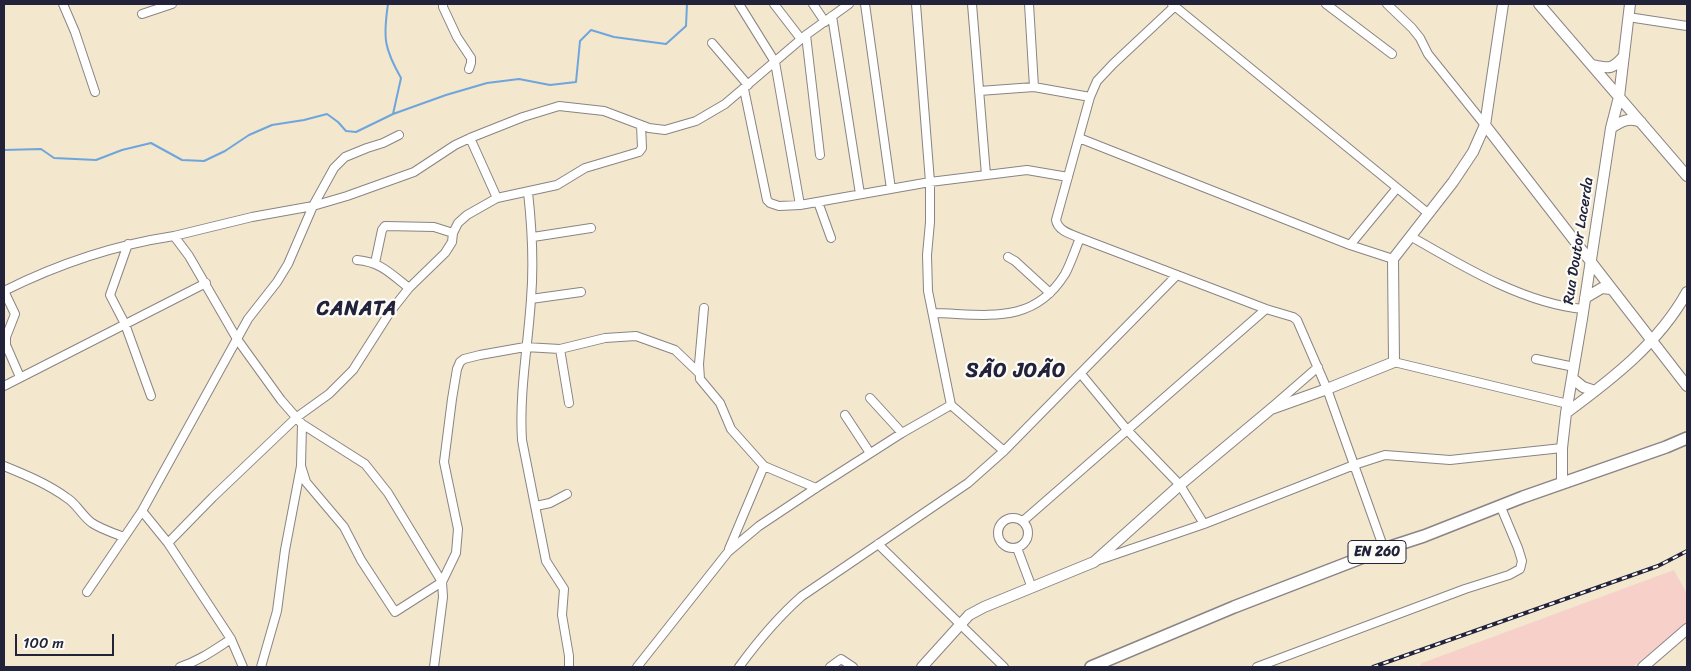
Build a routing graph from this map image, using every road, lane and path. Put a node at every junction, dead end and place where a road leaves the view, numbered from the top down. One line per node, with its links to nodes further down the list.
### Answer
1 (63, 4): 33 (street)
2 (172, 4): 18 (street)
3 (443, 4): 29 (street)
4 (738, 4): 27 (street)
5 (774, 4): 23 (street)
6 (814, 4): 21 (street)
7 (849, 4): 19 (street)
8 (865, 4): 49 (street)
9 (916, 4): 47 (street)
10 (972, 4): 32 (street)
11 (1029, 4): 31 (street)
12 (1326, 4): 25 (street)
13 (1388, 4): 38 (street)
14 (1503, 4): 38 (street)
15 (1539, 4): 28 (street)
16 (1630, 4): 20 (street, Rua Doutor Lacerda)
17 (1173, 5): 34 (street); 48 (street)
18 (142, 14)
19 (832, 16): 21 (street); 51 (street)
20 (1628, 16): 22 (street); 26 (street, Rua Doutor Lacerda)
21 (826, 22): 23 (street)
22 (1687, 26)
23 (804, 38): 27 (street); 43 (street)
24 (712, 43): 30 (street)
25 (1392, 54)
26 (1624, 56): 28 (street); 35 (street, Rua Doutor Lacerda)
27 (775, 62): 30 (street); 54 (street)
28 (1593, 64): 35 (street)
29 (469, 69)
30 (746, 87): 37 (street); 54 (street)
31 (1034, 87): 32 (street); 34 (street)
32 (979, 91): 44 (street)
33 (95, 92)
34 (1090, 97): 42 (street)
35 (1619, 97): 36 (street); 39 (street, Rua Doutor Lacerda)
36 (1642, 123): 39 (street); 45 (street)
37 (641, 125): 41 (street); 50 (street)
38 (1485, 125): 56 (street); 65 (street)
39 (1611, 128): 58 (street, Rua Doutor Lacerda)
40 (399, 135): 55 (street)
41 (470, 138): 52 (street); 55 (street)
42 (1079, 138): 46 (street); 67 (street)
43 (820, 155)
44 (986, 175): 46 (street); 47 (street)
45 (1687, 175)
46 (1068, 177): 64 (street)
47 (930, 182): 49 (street); 84 (street)
48 (1397, 188): 56 (street); 67 (street)
49 (892, 189): 51 (street)
50 (528, 192): 52 (street); 61 (street)
51 (860, 194): 53 (street)
52 (497, 198): 59 (street)
53 (818, 202): 54 (street); 63 (street)
54 (800, 205)
55 (313, 206): 60 (street); 86 (street)
56 (1429, 214): 62 (street)
57 (591, 228): 61 (street)
58 (1596, 232): 65 (street); 71 (street, Rua Doutor Lacerda)
59 (453, 233): 72 (street); 75 (street)
60 (174, 236): 66 (street); 74 (street)
61 (533, 237): 80 (street)
62 (1412, 237): 69 (street); 81 (street)
63 (832, 238)
64 (1080, 238): 73 (street); 79 (street)
65 (1571, 238): 71 (street)
66 (128, 244): 85 (street); 96 (street)
67 (1350, 245): 69 (street)
68 (1008, 256): 79 (street)
69 (1394, 259): 91 (street)
70 (357, 260): 72 (street)
71 (1590, 262): 76 (street); 81 (street, Rua Doutor Lacerda)
72 (375, 263): 75 (street)
73 (1177, 275): 83 (street); 95 (street)
74 (206, 283): 85 (street); 86 (street)
75 (409, 288): 109 (street)
76 (1611, 289): 81 (street); 87 (street)
77 (580, 292): 80 (street)
78 (1687, 292): 87 (street)
79 (1050, 293): 84 (street)
80 (531, 299): 88 (street)
81 (1584, 303): 93 (street, Rua Doutor Lacerda)
82 (704, 308): 94 (street)
83 (1266, 308): 92 (street); 111 (street)
84 (933, 313): 105 (street)
85 (125, 324): 96 (street); 102 (street)
86 (237, 339): 109 (street); 129 (street)
87 (1652, 340): 99 (street); 101 (street)
88 (526, 347): 89 (street); 128 (street); 139 (street)
89 (560, 348): 94 (street); 104 (street)
90 (1536, 359): 93 (street)
91 (1394, 362): 100 (street); 107 (street)
92 (1318, 367): 100 (street); 106 (street)
93 (1574, 367): 97 (street, Rua Doutor Lacerda)
94 (699, 373): 122 (street)
95 (1081, 374): 111 (street); 117 (street)
96 (20, 377): 98 (street)
97 (1572, 378): 101 (street); 107 (street, Rua Doutor Lacerda)
98 (4, 386)
99 (1687, 386)
100 (1327, 389): 106 (street); 119 (street)
101 (1595, 391): 107 (street)
102 (151, 396)
103 (870, 398): 112 (street)
104 (569, 403)
105 (951, 405): 112 (street); 117 (street)
106 (1271, 409): 124 (street)
107 (1567, 409): 116 (street, Rua Doutor Lacerda)
108 (845, 415): 118 (street)
109 (296, 417): 110 (street); 133 (street)
110 (302, 424): 121 (street); 139 (street)
111 (1128, 430): 124 (street); 130 (street)
112 (902, 433): 118 (street)
113 (1687, 438): 115 (main road, EN 260)
114 (1687, 443): 115 (main road, EN 260)
115 (1666, 447): 123 (main road, EN 260)
116 (1562, 448): 119 (street); 123 (street, Rua Doutor Lacerda)
117 (1004, 452): 134 (street)
118 (870, 453): 125 (street)
119 (1354, 465): 131 (street); 136 (street)
120 (4, 466): 132 (street)
121 (301, 466): 139 (street); 148 (street)
122 (764, 466): 125 (street); 137 (street)
123 (1562, 483): 127 (main road, EN 260)
124 (1180, 485): 131 (street); 138 (street)
125 (816, 488): 137 (street)
126 (567, 494): 128 (street)
127 (1500, 505): 136 (main road, EN 260); 157 (street)
128 (536, 506): 150 (street)
129 (142, 511): 132 (street); 133 (street)
130 (1023, 521): 135 (street); 135 (street)
131 (1204, 524): 138 (street)
132 (124, 537): 141 (street)
133 (168, 544): 144 (street)
134 (878, 544): 142 (street); 145 (street)
135 (1017, 548): 140 (street)
136 (1384, 550): 156 (main road, EN 260)
137 (728, 552): 151 (street)
138 (1094, 562): 140 (street)
139 (442, 582): 149 (street)
140 (1032, 588): 142 (street)
141 (87, 592)
142 (961, 625): 154 (street); 155 (street)
143 (1687, 629): 158 (street)
144 (231, 639): 146 (street); 147 (street)
145 (743, 666)
146 (180, 667)
147 (243, 667)
148 (261, 667)
149 (434, 667)
150 (569, 667)
151 (637, 667)
152 (830, 667): 153 (street)
153 (853, 667)
154 (922, 667)
155 (1004, 667)
156 (1091, 667)
157 (1257, 667)
158 (1643, 667)

